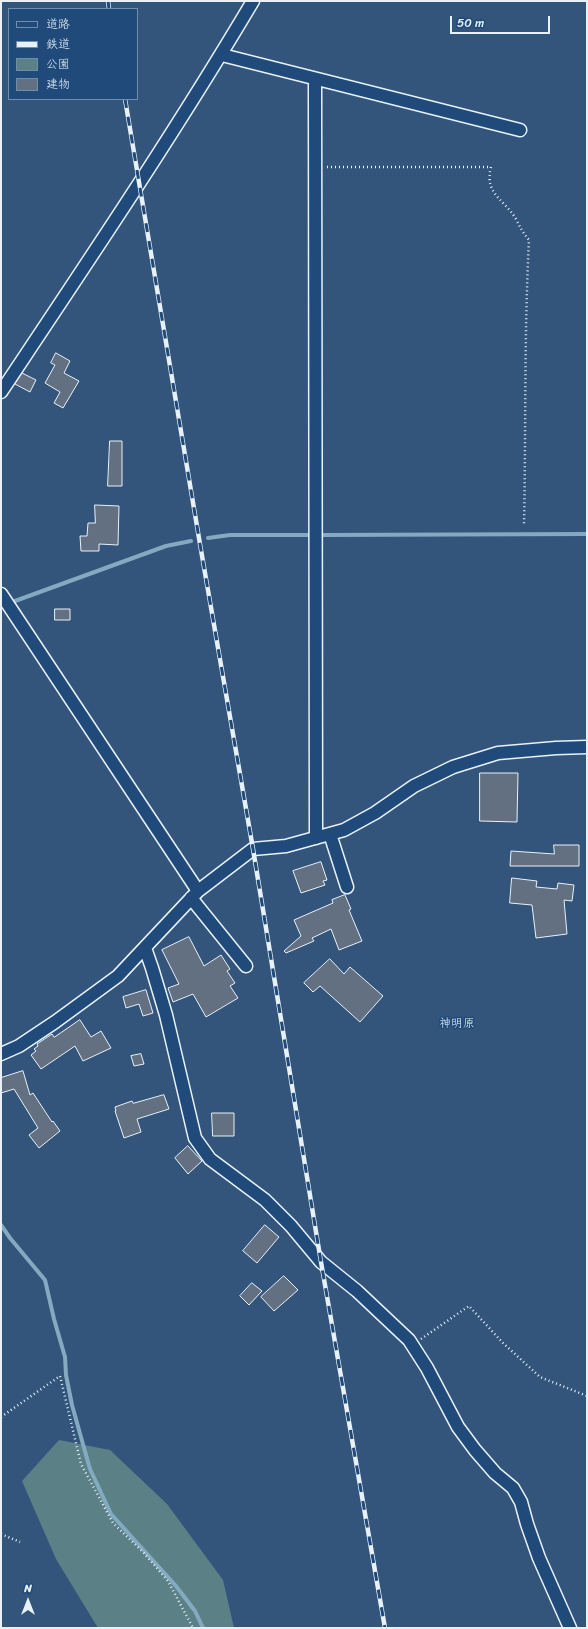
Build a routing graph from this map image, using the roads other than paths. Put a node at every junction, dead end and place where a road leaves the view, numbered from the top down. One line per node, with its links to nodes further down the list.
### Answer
1 (253, 1): 2 (street)
2 (222, 55): 3 (street); 5 (street)
3 (315, 80): 4 (street); 9 (street)
4 (520, 130)
5 (1, 392)
6 (1, 594): 11 (street)
7 (587, 747): 8 (street)
8 (330, 834): 9 (street); 10 (street)
9 (316, 838): 11 (street)
10 (347, 887)
11 (195, 894): 12 (street); 13 (street)
12 (144, 948): 14 (street); 15 (street)
13 (246, 966)
14 (1, 1054)
15 (570, 1628)

